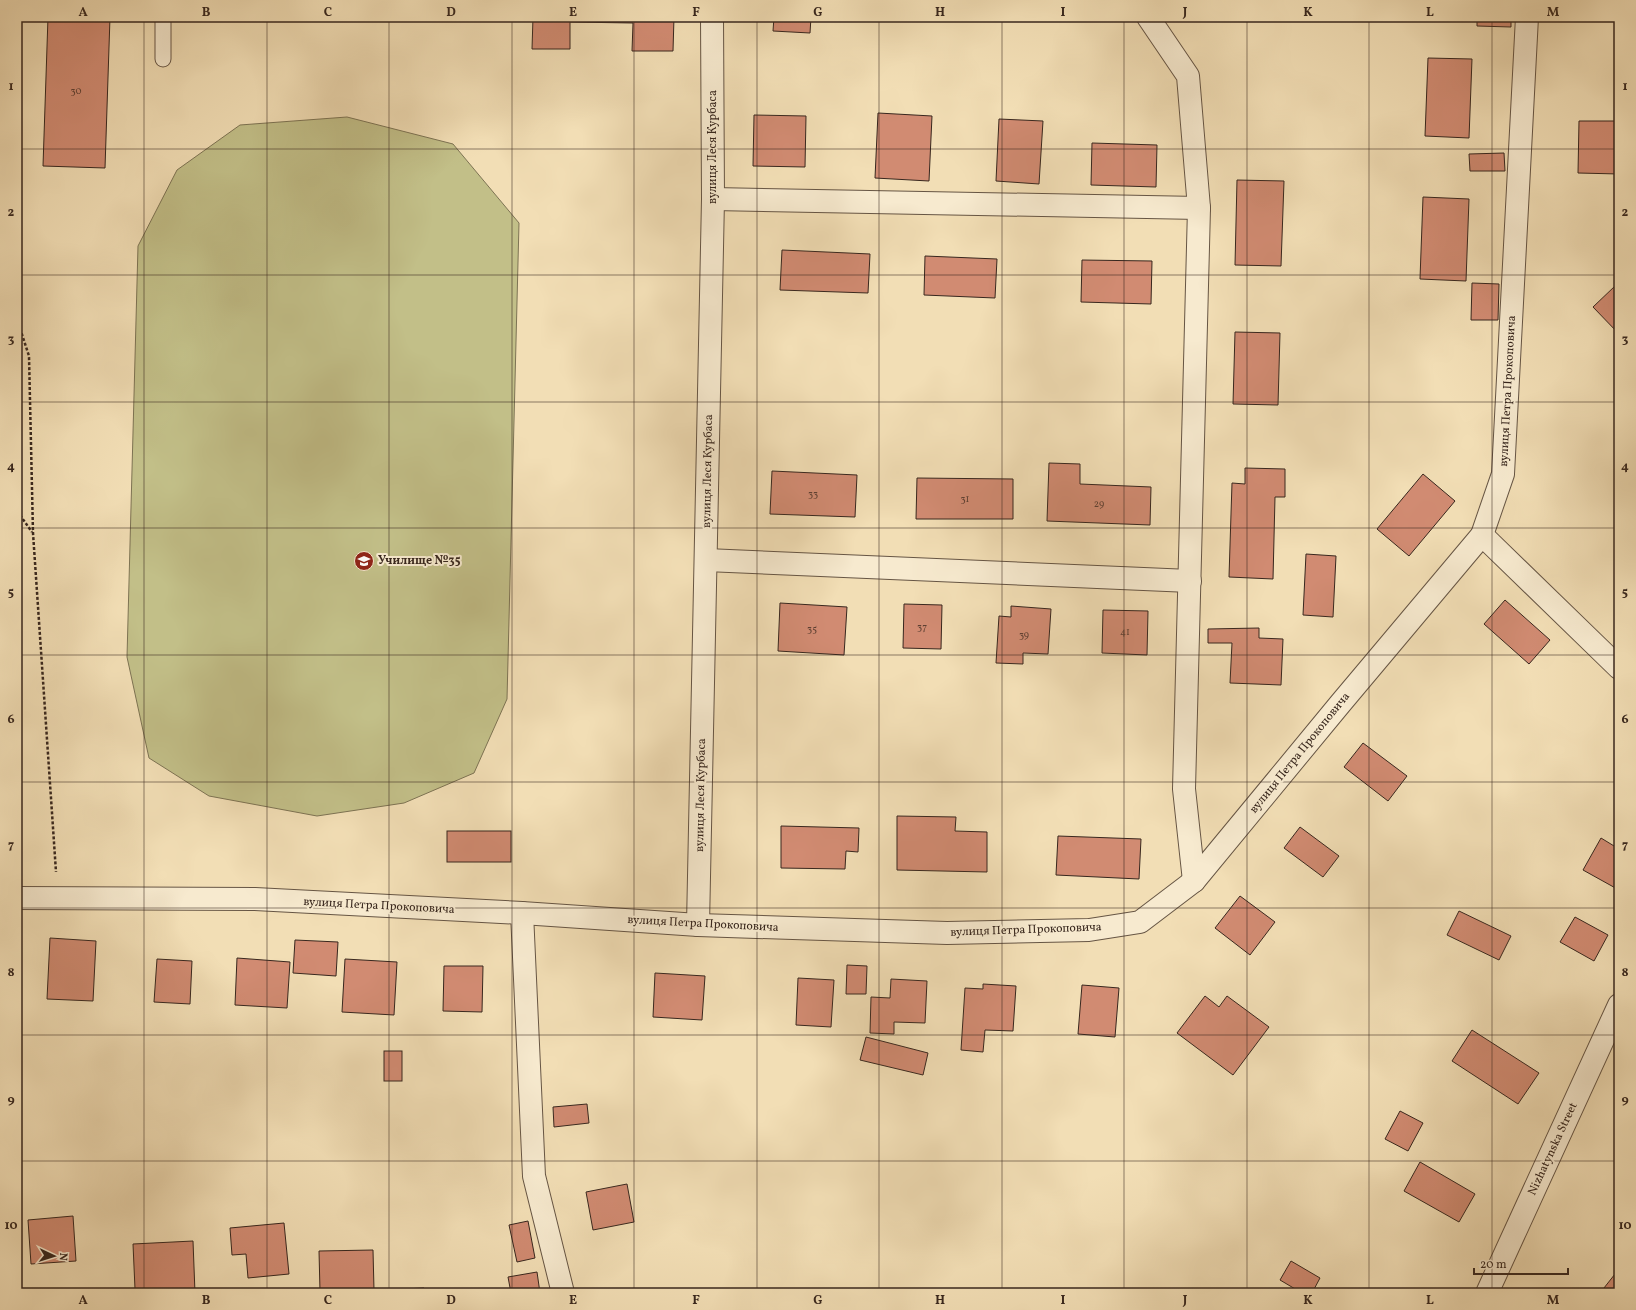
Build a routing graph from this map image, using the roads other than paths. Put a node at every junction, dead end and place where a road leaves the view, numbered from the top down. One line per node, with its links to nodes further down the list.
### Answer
1 (163, 17): 5 (lane)
2 (712, 17): 6 (street, вулиця Леся Курбаса)
3 (1148, 17): 7 (street)
4 (1527, 17): 8 (street, вулиця Петра Прокоповича)
5 (163, 58)
6 (713, 199): 7 (street); 9 (street, вулиця Леся Курбаса)
7 (1199, 208): 10 (street)
8 (1482, 535): 11 (street); 12 (street, вулиця Петра Прокоповича)
9 (706, 560): 10 (street); 15 (street, вулиця Леся Курбаса)
10 (1190, 581): 12 (street)
11 (1619, 668)
12 (1194, 881): 15 (street, вулиця Петра Прокоповича)
13 (17, 898): 14 (street, вулиця Петра Прокоповича)
14 (522, 913): 15 (street, вулиця Петра Прокоповича); 17 (street)
15 (698, 925)
16 (1619, 1005): 18 (street, Nizhatynska Street)
17 (563, 1293)
18 (1487, 1293)

